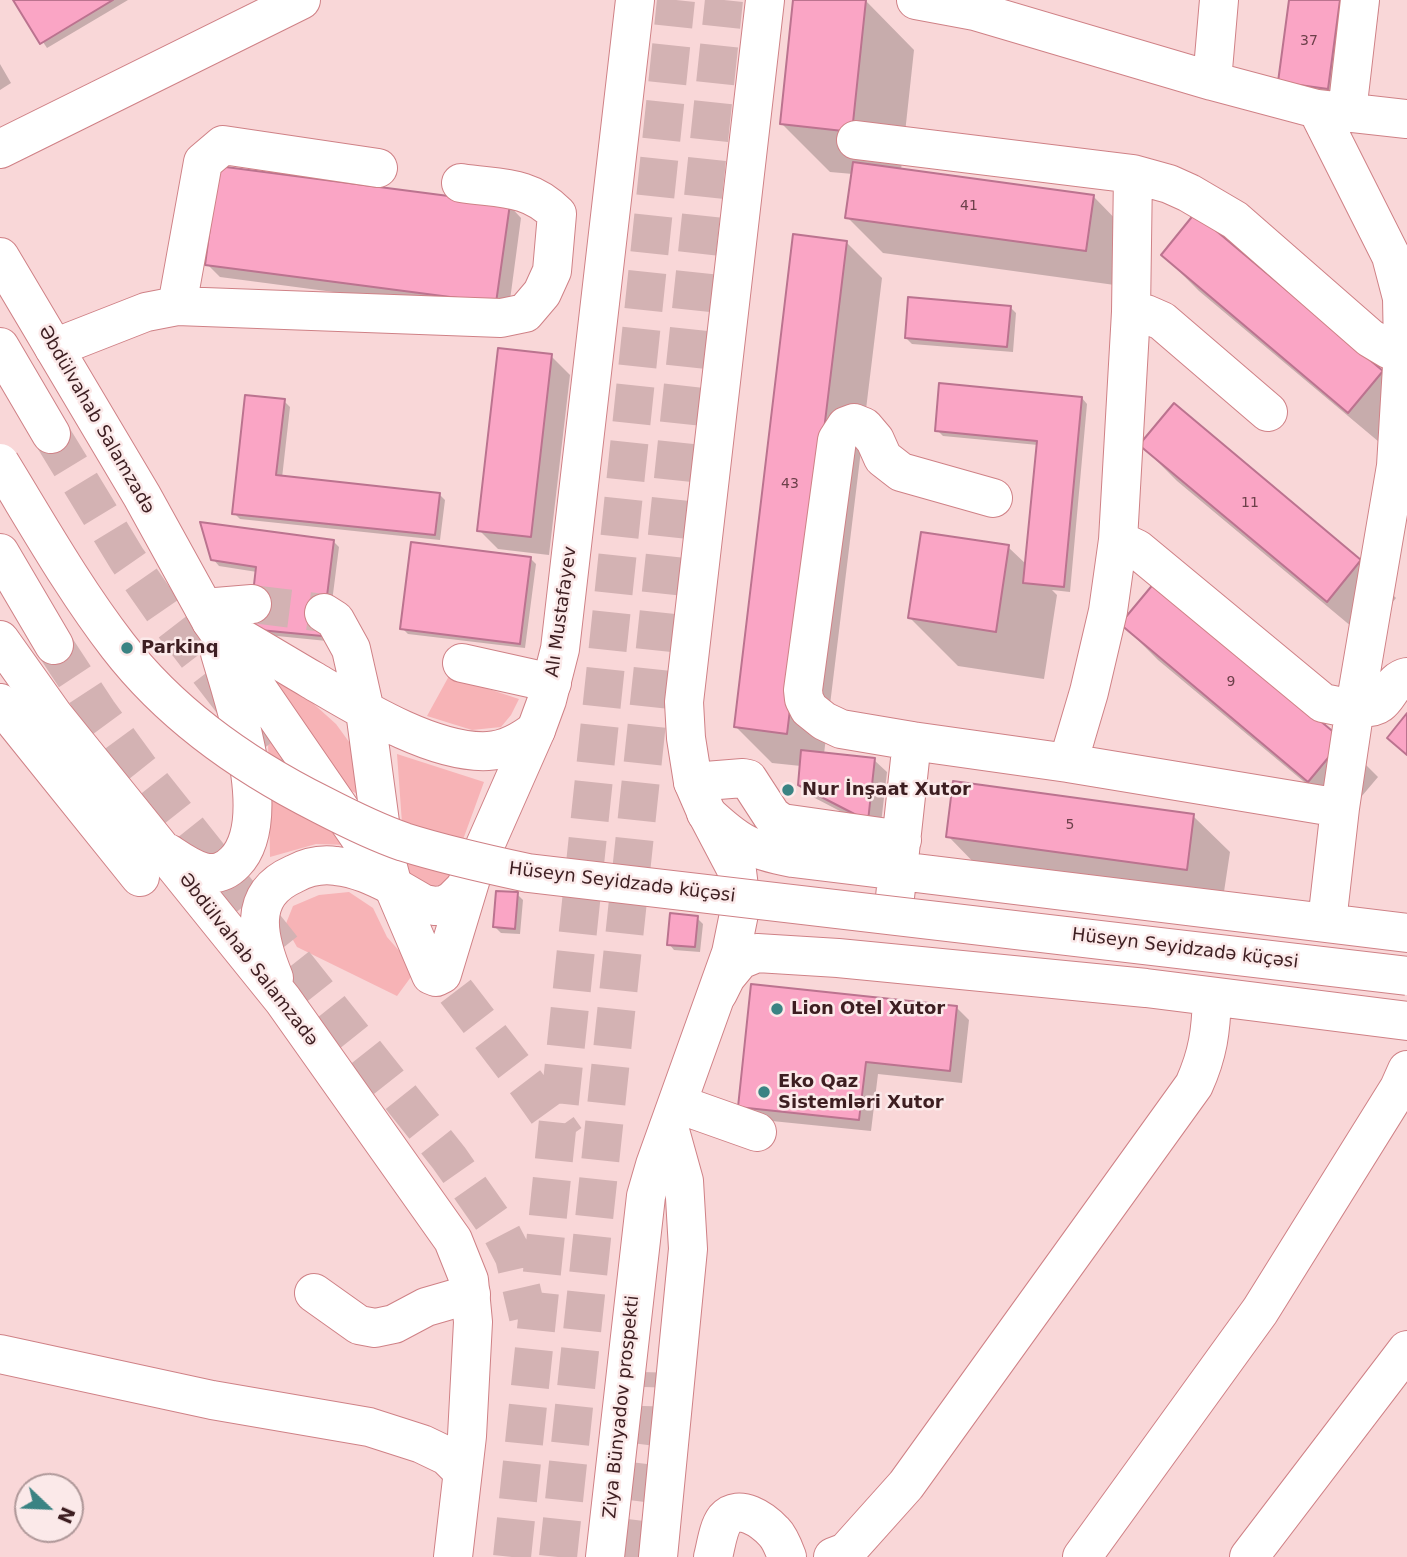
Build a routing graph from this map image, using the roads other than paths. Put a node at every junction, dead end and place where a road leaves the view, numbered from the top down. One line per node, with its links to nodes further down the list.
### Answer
1 (301, 0): 16 (street)
2 (635, 0): 10 (street, Alı Mustafayev)
3 (647, 0): 10 (street)
4 (748, 0): 11 (street)
5 (765, 0): 11 (street)
6 (916, 0): 9 (street)
7 (1219, 0): 12 (street)
8 (1360, 0): 13 (street)
9 (976, 5): 12 (street)
10 (628, 54): 40 (street, Alı Mustafayev)
11 (757, 62): 47 (street)
12 (1212, 81): 13 (street)
13 (1332, 111): 14 (street); 25 (street)
14 (1407, 119)
15 (856, 139): 18 (street)
16 (0, 149)
17 (378, 168): 21 (street)
18 (1133, 174): 22 (street); 25 (street)
19 (461, 183): 21 (street)
20 (0, 257): 24 (street, Əbdülvahab Salamzadə)
21 (177, 306): 24 (street)
22 (1131, 312): 26 (street); 31 (street)
23 (0, 347): 27 (street)
24 (54, 348): 35 (street, Əbdülvahab Salamzadə)
25 (1403, 350): 29 (street)
26 (1268, 412)
27 (51, 435)
28 (0, 463): 57 (street, Hüseyn Seyidzadə küçəsi, bridge)
29 (1401, 468): 42 (street)
30 (993, 498): 45 (street)
31 (1118, 540): 42 (street); 46 (street)
32 (0, 553): 37 (street)
33 (252, 604): 35 (street)
34 (324, 613): 43 (street)
35 (207, 614): 43 (street); 50 (street); 52 (street, Alı Mustafayev)
36 (0, 640): 50 (street, Əbdülvahab Salamzadə)
37 (54, 645)
38 (462, 663): 40 (street)
39 (1407, 677): 42 (street)
40 (552, 683): 44 (street, Alı Mustafayev)
41 (0, 703): 50 (street)
42 (1355, 707): 48 (street)
43 (365, 711): 44 (street); 52 (street)
44 (536, 730): 51 (street, Alı Mustafayev)
45 (912, 741): 46 (street); 49 (street)
46 (1068, 763): 48 (street)
47 (699, 797): 49 (street); 49 (street); 61 (street)
48 (1340, 808): 54 (street)
49 (900, 856): 53 (street); 56 (street)
50 (151, 862): 60 (street, Əbdülvahab Salamzadə)
51 (472, 875): 52 (street, Alı Mustafayev); 52 (street)
52 (393, 886): 60 (street)
53 (1153, 901): 54 (street); 58 (street)
54 (1326, 922): 55 (street)
55 (1407, 933)
56 (838, 958): 58 (street); 61 (street)
57 (1407, 976)
58 (1146, 988): 59 (street)
59 (1212, 997): 62 (street); 76 (street)
60 (283, 1000): 67 (street, Əbdülvahab Salamzadə)
61 (705, 1020): 64 (street)
62 (1407, 1021)
63 (1407, 1070): 77 (street)
64 (674, 1116): 65 (street); 72 (street, Ziya Bünyadov prospekti); 73 (street)
65 (757, 1132)
66 (314, 1293): 67 (street)
67 (471, 1294): 70 (street, Əbdülvahab Salamzadə)
68 (1407, 1350): 78 (street)
69 (0, 1354): 70 (street)
70 (462, 1471): 71 (street)
71 (453, 1557)
72 (605, 1557)
73 (659, 1557)
74 (713, 1557): 75 (street)
75 (787, 1557)
76 (833, 1557)
77 (1082, 1557)
78 (1249, 1557)

